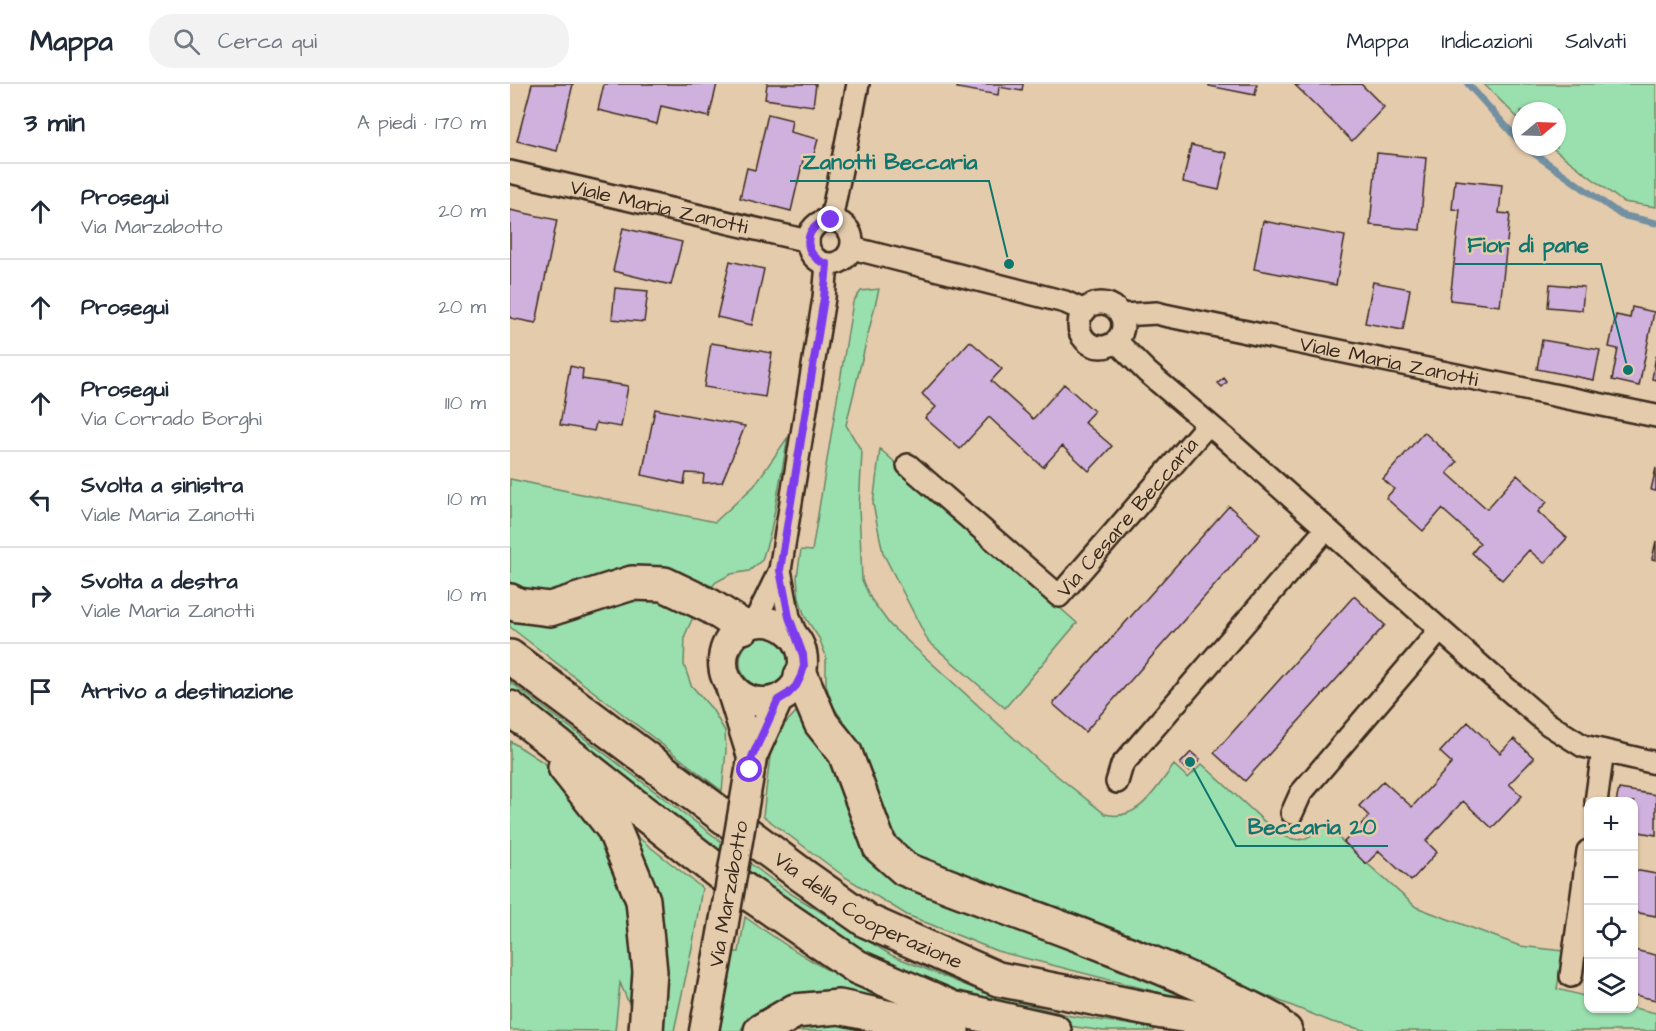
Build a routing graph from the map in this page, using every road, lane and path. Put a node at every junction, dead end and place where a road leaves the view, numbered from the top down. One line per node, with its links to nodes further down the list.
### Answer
1 (858, 84): 3 (street)
2 (510, 172): 4 (street, Viale Maria Zanotti)
3 (831, 220): 4 (street); 5 (street)
4 (808, 241): 6 (street)
5 (852, 248): 6 (street); 7 (street, Viale Maria Zanotti)
6 (827, 264): 14 (street)
7 (1084, 310): 8 (street, Viale Maria Zanotti); 9 (street)
8 (1122, 315): 9 (street); 10 (street, Viale Maria Zanotti)
9 (1117, 342): 11 (street, Via Cesare Beccaria)
10 (1656, 416)
11 (1208, 424): 12 (street, Via Cesare Beccaria); 13 (street, Via Cesare Beccaria)
12 (908, 465)
13 (1326, 529): 17 (street, Via Cesare Beccaria); 26 (street)
14 (780, 570): 16 (street); 19 (street)
15 (510, 601): 16 (highway)
16 (749, 625): 19 (street); 20 (street)
17 (1440, 630): 23 (street, Via Cesare Beccaria); 28 (street)
18 (510, 657): 36 (highway, Via della Cooperazione)
19 (800, 660): 21 (street); 37 (highway)
20 (729, 684): 21 (street); 25 (street, Via Marzabotto)
21 (778, 700): 25 (street, Via Marzabotto)
22 (514, 711): 31 (highway); 35 (highway)
23 (1603, 751): 24 (street, Via Cesare Beccaria); 27 (street)
24 (1656, 763)
25 (751, 764): 32 (street, Via Marzabotto, bridge)
26 (1117, 782)
27 (1597, 797)
28 (1293, 813)
29 (1584, 879): 30 (street)
30 (1570, 976)
31 (646, 1031)
32 (704, 1031)
33 (761, 1031): 34 (highway)
34 (952, 1031)
35 (1054, 1031)
36 (1285, 1031)
37 (1292, 1031)

